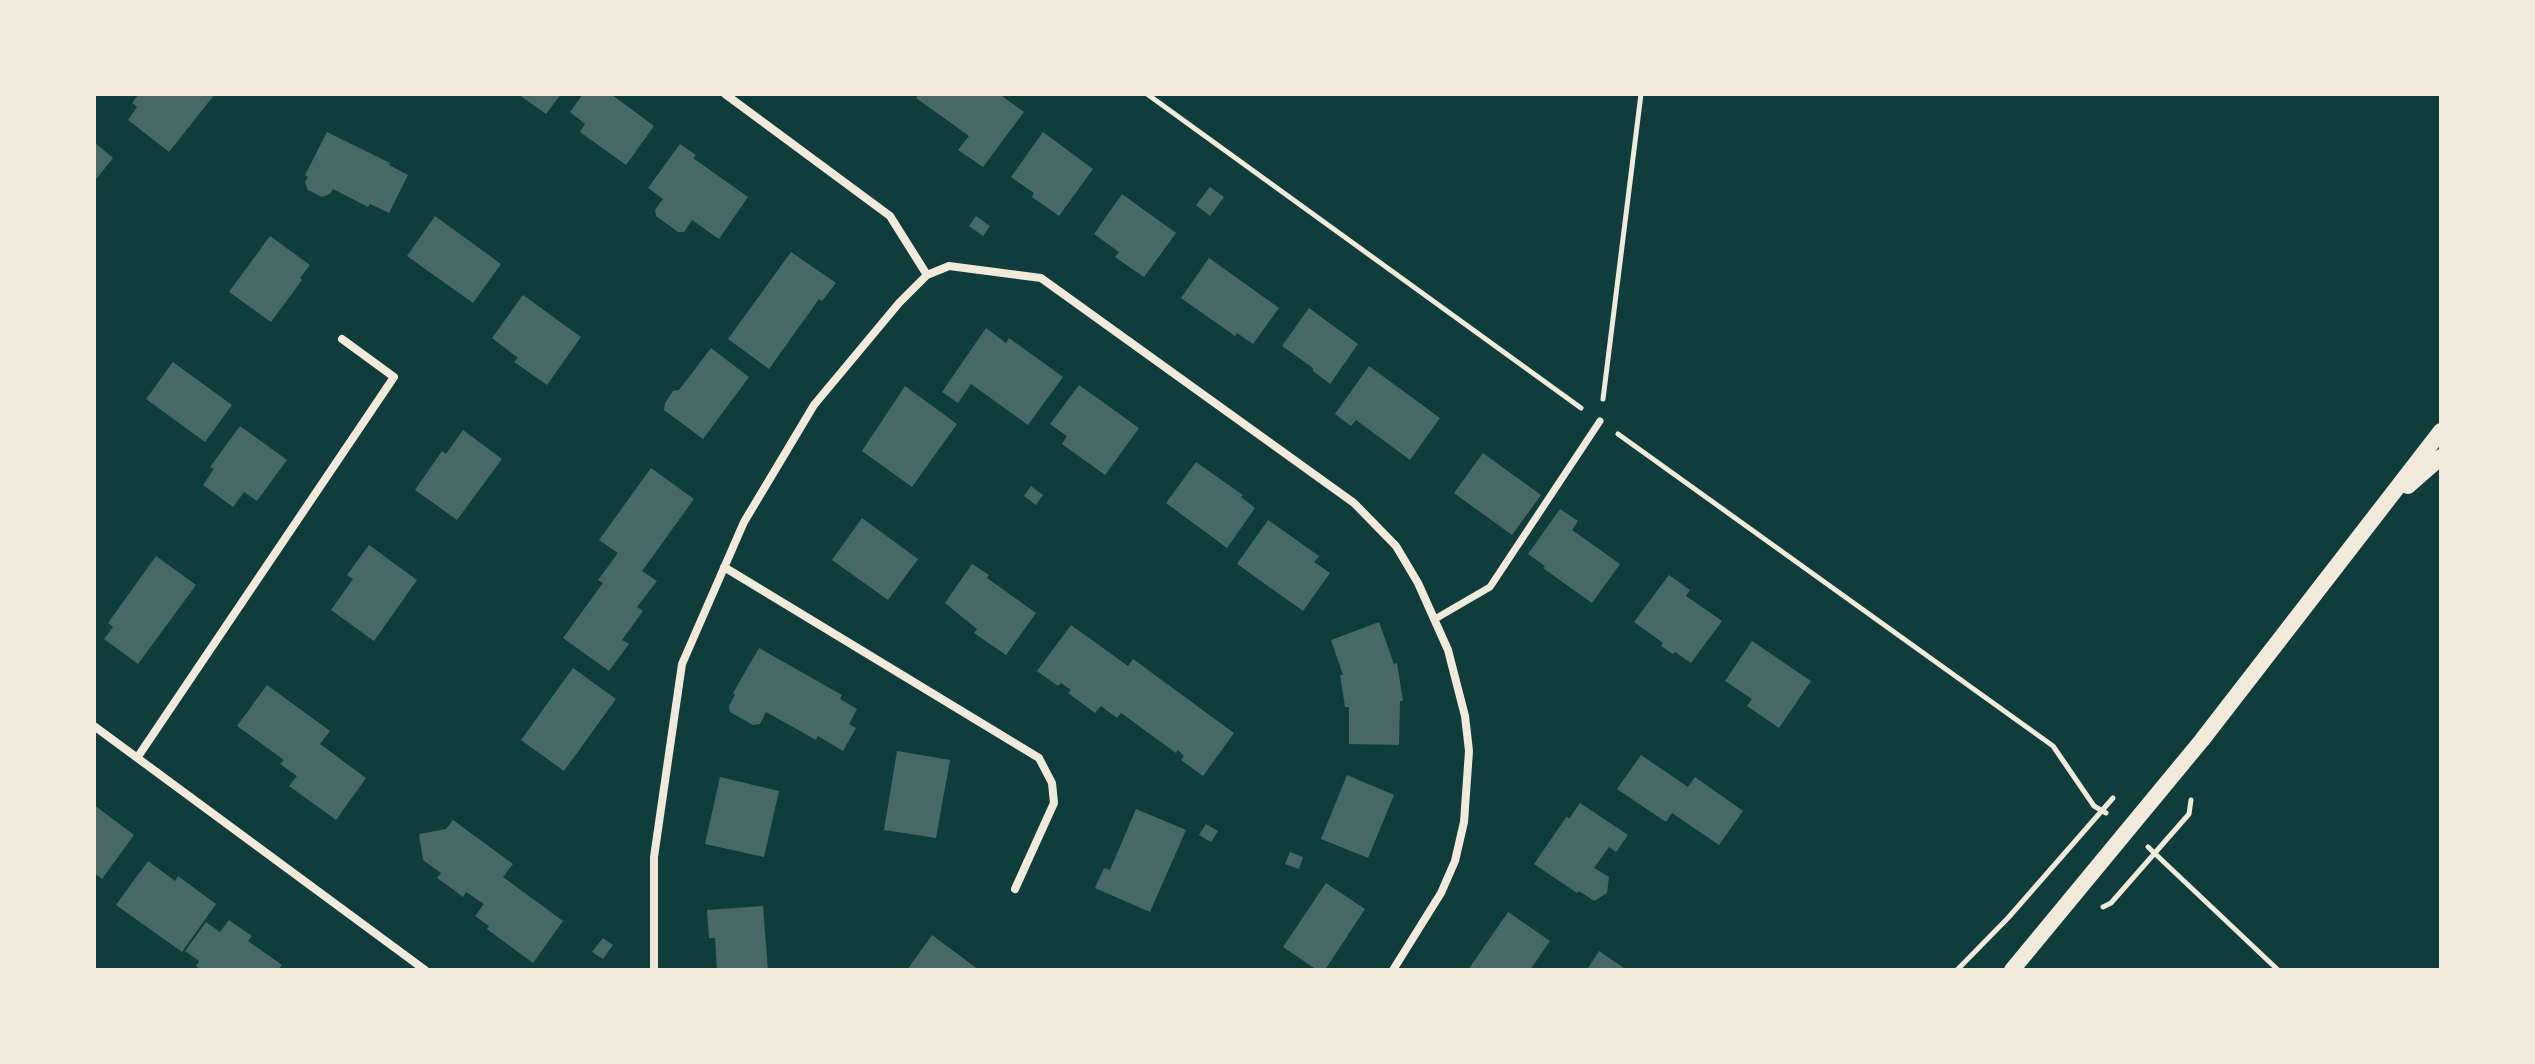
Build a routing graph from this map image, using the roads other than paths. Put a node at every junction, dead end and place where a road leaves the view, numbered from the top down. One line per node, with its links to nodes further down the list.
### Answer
1 (725, 94): 2 (street)
2 (927, 275): 8 (street); 9 (street)
3 (342, 339): 11 (street)
4 (1600, 421): 9 (street)
5 (2441, 431): 7 (main road)
6 (2441, 457): 7 (main road)
7 (2377, 513): 16 (main road)
8 (724, 567): 12 (street); 14 (street)
9 (1435, 619): 15 (street)
10 (94, 726): 11 (street)
11 (137, 758): 13 (street)
12 (1015, 889)
13 (425, 970)
14 (654, 970)
15 (1393, 970)
16 (2012, 970)

